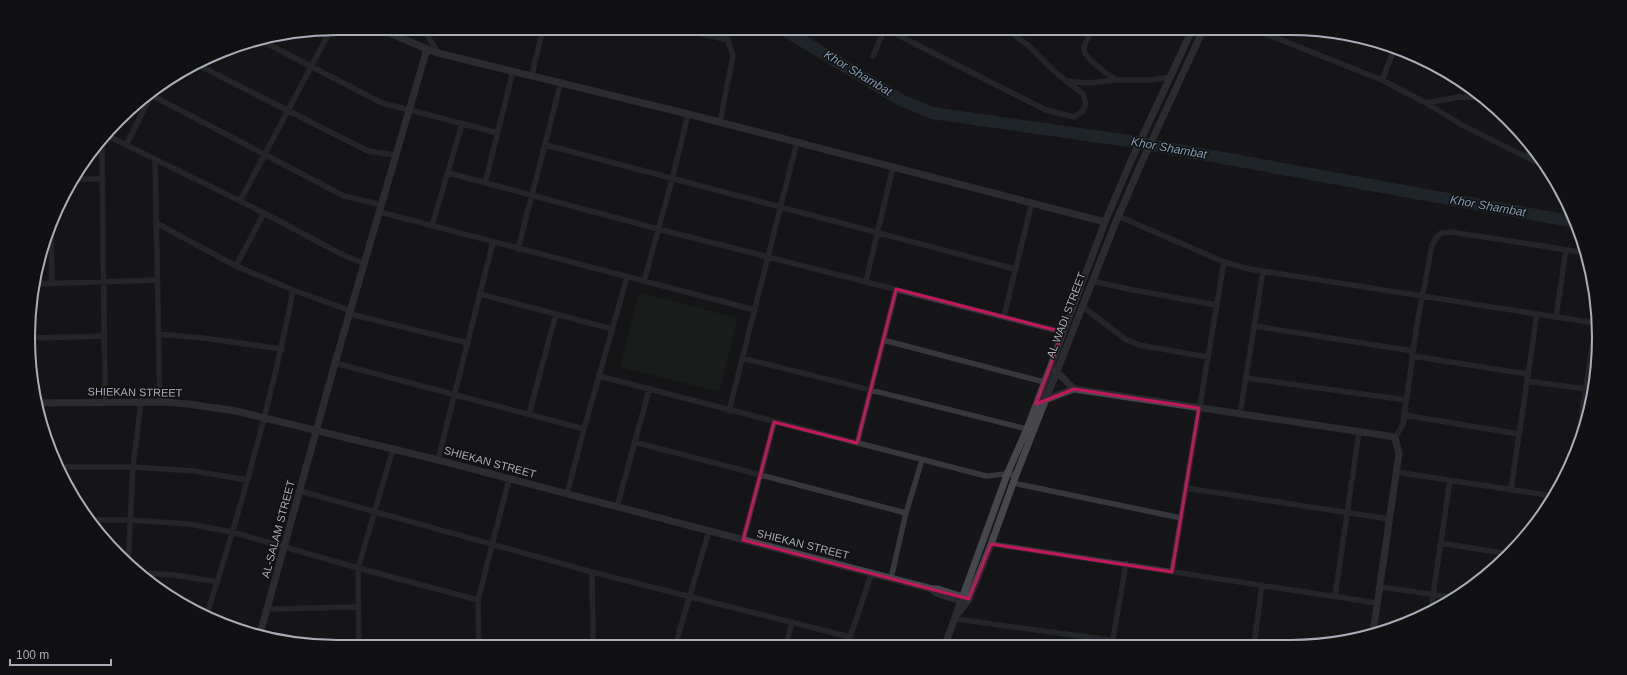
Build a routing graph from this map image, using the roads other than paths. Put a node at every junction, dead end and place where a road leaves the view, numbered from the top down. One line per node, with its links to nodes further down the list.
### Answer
1 (394, 35): 16 (street)
2 (427, 35): 17 (street)
3 (541, 35): 23 (street)
4 (708, 35): 14 (street)
5 (726, 35): 14 (street)
6 (882, 35): 19 (street)
7 (899, 35): 27 (street)
8 (1014, 35): 27 (street)
9 (1090, 35): 25 (street)
10 (1190, 35): 24 (street, AL WADI STREET)
11 (1201, 35): 63 (street, AL WADI STREET)
12 (1269, 35): 26 (street)
13 (328, 36): 21 (street)
14 (728, 40): 36 (street)
15 (267, 43): 21 (street)
16 (427, 49): 17 (street); 33 (street, AL-SALAM STREET)
17 (438, 52): 22 (street)
18 (1393, 53): 26 (street)
19 (873, 56)
20 (202, 67): 34 (street)
21 (312, 67): 33 (street); 34 (street)
22 (513, 70): 23 (street); 38 (street)
23 (532, 74): 28 (street)
24 (1170, 77): 25 (street); 64 (street, AL WADI STREET)
25 (1116, 80): 27 (street)
26 (1382, 80): 31 (street)
27 (1065, 81)
28 (561, 82): 35 (street); 42 (street)
29 (156, 96): 45 (street)
30 (1473, 98): 31 (street)
31 (1426, 103): 47 (street)
32 (146, 104): 41 (street)
33 (410, 110): 37 (street); 46 (street, AL-SALAM STREET)
34 (289, 111): 45 (street); 46 (street)
35 (688, 114): 36 (street); 54 (street)
36 (720, 122): 40 (street)
37 (462, 124): 38 (street); 51 (street)
38 (498, 133): 55 (street)
39 (111, 137): 41 (street)
40 (798, 142): 50 (street); 60 (street)
41 (126, 145): 48 (street)
42 (546, 145): 54 (street); 56 (street)
43 (102, 148): 53 (street)
44 (1529, 153): 47 (street)
45 (265, 155): 57 (street); 59 (street)
46 (396, 155): 59 (street, AL-SALAM STREET)
47 (1527, 157): 49 (street)
48 (155, 159): 57 (street); 65 (street)
49 (1535, 161)
50 (893, 167): 58 (street); 68 (street)
51 (448, 173): 55 (street); 66 (street)
52 (80, 179): 53 (street)
53 (103, 179): 85 (street)
54 (672, 180): 60 (street); 67 (street)
55 (485, 183): 56 (street)
56 (533, 195): 67 (street); 71 (street)
57 (240, 201): 62 (street)
58 (1032, 202): 64 (street); 78 (street)
59 (382, 205): 61 (street, AL-SALAM STREET)
60 (781, 207): 68 (street); 74 (street)
61 (380, 212): 66 (street); 76 (street, AL-SALAM STREET)
62 (264, 213): 76 (street); 77 (street)
63 (1118, 216): 75 (street); 84 (street, AL WADI STREET)
64 (1105, 222): 103 (street, AL WADI STREET)
65 (156, 224): 77 (street); 81 (street)
66 (432, 226): 70 (street)
67 (658, 229): 74 (street); 82 (street)
68 (877, 233): 78 (street); 83 (street)
69 (50, 242): 87 (street)
70 (493, 242): 71 (street); 90 (street)
71 (518, 249): 80 (street)
72 (1566, 250): 73 (street); 91 (street); 99 (street)
73 (1580, 252)
74 (768, 257): 83 (street); 94 (street)
75 (1224, 262): 79 (street); 92 (street)
76 (365, 264): 95 (street, AL-SALAM STREET)
77 (236, 266): 89 (street)
78 (1015, 270): 98 (street)
79 (1263, 271): 91 (street); 101 (street)
80 (627, 277): 82 (street); 102 (street)
81 (157, 280): 85 (street); 104 (street)
82 (644, 281): 94 (street)
83 (866, 281): 88 (street)
84 (1092, 281): 92 (street); 93 (street, AL WADI STREET)
85 (104, 282): 87 (street); 105 (street)
86 (40, 284): 87 (street)
87 (52, 284)
88 (896, 288): 98 (street); 107 (street)
89 (293, 290): 95 (street); 109 (street)
90 (480, 294): 96 (street); 108 (street)
91 (1422, 296): 97 (street); 110 (street)
92 (1216, 305): 111 (street)
93 (1082, 306): 111 (street); 115 (street, AL WADI STREET)
94 (754, 310): 112 (street)
95 (350, 312): 108 (street); 113 (street, AL-SALAM STREET)
96 (556, 314): 102 (street); 136 (street)
97 (1538, 314): 99 (street); 116 (street)
98 (1004, 316): 103 (street)
99 (1556, 317): 100 (street)
100 (1591, 322)
101 (1254, 326): 110 (street); 118 (street)
102 (612, 329): 117 (street)
103 (1063, 332): 121 (street, AL WADI STREET)
104 (158, 334): 109 (street); 131 (street)
105 (105, 336): 106 (street); 130 (street)
106 (35, 338)
107 (883, 340): 121 (street); 125 (street)
108 (468, 343): 126 (street)
109 (282, 349): 139 (street)
110 (1412, 354): 116 (street); 128 (street)
111 (1208, 357): 133 (street)
112 (742, 358): 125 (street); 135 (street)
113 (335, 364): 126 (street); 143 (street, AL-SALAM STREET)
114 (1590, 366): 119 (street)
115 (1056, 371): 122 (street); 127 (street, AL WADI STREET)
116 (1528, 374): 120 (street)
117 (599, 376): 124 (street); 141 (street)
118 (1246, 378): 128 (street); 137 (street)
119 (1588, 379): 123 (street)
120 (1527, 381): 123 (street); 145 (street)
121 (1044, 382): 142 (street, AL WADI STREET)
122 (1074, 389): 127 (street); 133 (street)
123 (1586, 389): 134 (street)
124 (649, 390): 135 (street); 147 (street)
125 (870, 390): 142 (street); 148 (street)
126 (455, 394): 136 (street); 150 (street)
127 (1047, 399): 157 (street, AL WADI STREET)
128 (1406, 400): 138 (street)
129 (141, 401): 130 (street, SHIEKAN STREET); 131 (street, SHIEKAN STREET); 153 (street)
130 (106, 402): 132 (street, SHIEKAN STREET)
131 (160, 402): 139 (street, SHIEKAN STREET)
132 (42, 403)
133 (1200, 408): 137 (street); 162 (street)
134 (1584, 408)
135 (729, 411): 140 (street)
136 (529, 414): 141 (street)
137 (1240, 414): 144 (street)
138 (1404, 415): 145 (street); 146 (street)
139 (264, 418): 143 (street, SHIEKAN STREET); 159 (street)
140 (774, 422): 148 (street); 156 (street)
141 (584, 429): 165 (street)
142 (1027, 429): 154 (street, AL WADI STREET)
143 (318, 430): 149 (street, SHIEKAN STREET); 164 (street, AL-SALAM STREET)
144 (1359, 432): 146 (street); 168 (street)
145 (1519, 434): 163 (street)
146 (1395, 438): 155 (street)
147 (634, 442): 156 (street); 167 (street)
148 (857, 443): 151 (street)
149 (393, 449): 150 (street, SHIEKAN STREET); 169 (street)
150 (438, 460): 158 (street, SHIEKAN STREET)
151 (922, 460): 154 (street); 170 (street)
152 (64, 467): 153 (street)
153 (134, 467): 159 (street); 174 (street)
154 (1008, 472): 157 (street); 199 (street, AL WADI STREET)
155 (1396, 472): 160 (street); 172 (street)
156 (760, 475): 170 (street); 177 (street)
157 (1016, 475): 161 (street, AL WADI STREET)
158 (509, 479): 165 (street, SHIEKAN STREET); 180 (street)
159 (247, 480): 176 (street)
160 (1450, 480): 163 (street); 178 (street)
161 (1013, 483): 171 (street); 179 (street, AL WADI STREET)
162 (1186, 488): 168 (street); 171 (street)
163 (1511, 489): 166 (street)
164 (300, 491): 169 (street); 181 (street, AL-SALAM STREET)
165 (567, 494): 167 (street, SHIEKAN STREET)
166 (1547, 495)
167 (617, 507): 175 (street, SHIEKAN STREET)
168 (1348, 512): 172 (street); 195 (street)
169 (375, 513): 180 (street); 185 (street)
170 (906, 513): 190 (street)
171 (1181, 518): 188 (street)
172 (1389, 518): 193 (street)
173 (96, 520): 174 (street)
174 (131, 520): 176 (street); 183 (street)
175 (709, 531): 177 (street, SHIEKAN STREET); 197 (street)
176 (232, 532): 181 (street); 191 (street)
177 (743, 540): 187 (street, SHIEKAN STREET)
178 (1441, 543): 182 (street); 194 (street)
179 (991, 544): 184 (street); 199 (street, AL WADI STREET)
180 (492, 545): 186 (street); 198 (street)
181 (285, 546): 185 (street); 203 (street, AL-SALAM STREET)
182 (1501, 553)
183 (129, 556)
184 (1126, 564): 188 (street); 218 (street)
185 (358, 568): 198 (street); 202 (street)
186 (592, 572): 197 (street); 212 (street)
187 (872, 572): 190 (street, SHIEKAN STREET); 209 (street)
188 (1172, 572): 192 (street)
189 (149, 574): 191 (street)
190 (891, 578): 199 (street, SHIEKAN STREET)
191 (218, 582): 204 (street)
192 (1262, 585): 195 (street); 219 (street)
193 (1380, 587): 194 (street); 200 (street)
194 (1433, 594): 196 (street); 201 (street)
195 (1335, 596): 200 (street)
196 (1446, 596)
197 (690, 597): 206 (street); 213 (street)
198 (478, 600): 211 (street)
199 (965, 600): 205 (street, AL WADI STREET)
200 (1377, 603): 207 (street)
201 (1432, 604)
202 (359, 607): 203 (street); 210 (street)
203 (267, 609): 208 (street, AL-SALAM STREET)
204 (209, 611)
205 (957, 616): 216 (street, AL WADI STREET); 217 (street)
206 (792, 622): 209 (street); 214 (street)
207 (1374, 628)
208 (261, 630)
209 (850, 637): 215 (street)
210 (359, 640)
211 (479, 640)
212 (593, 640)
213 (677, 640)
214 (788, 640)
215 (849, 640)
216 (947, 640)
217 (1101, 640)
218 (1113, 640)
219 (1255, 640)

